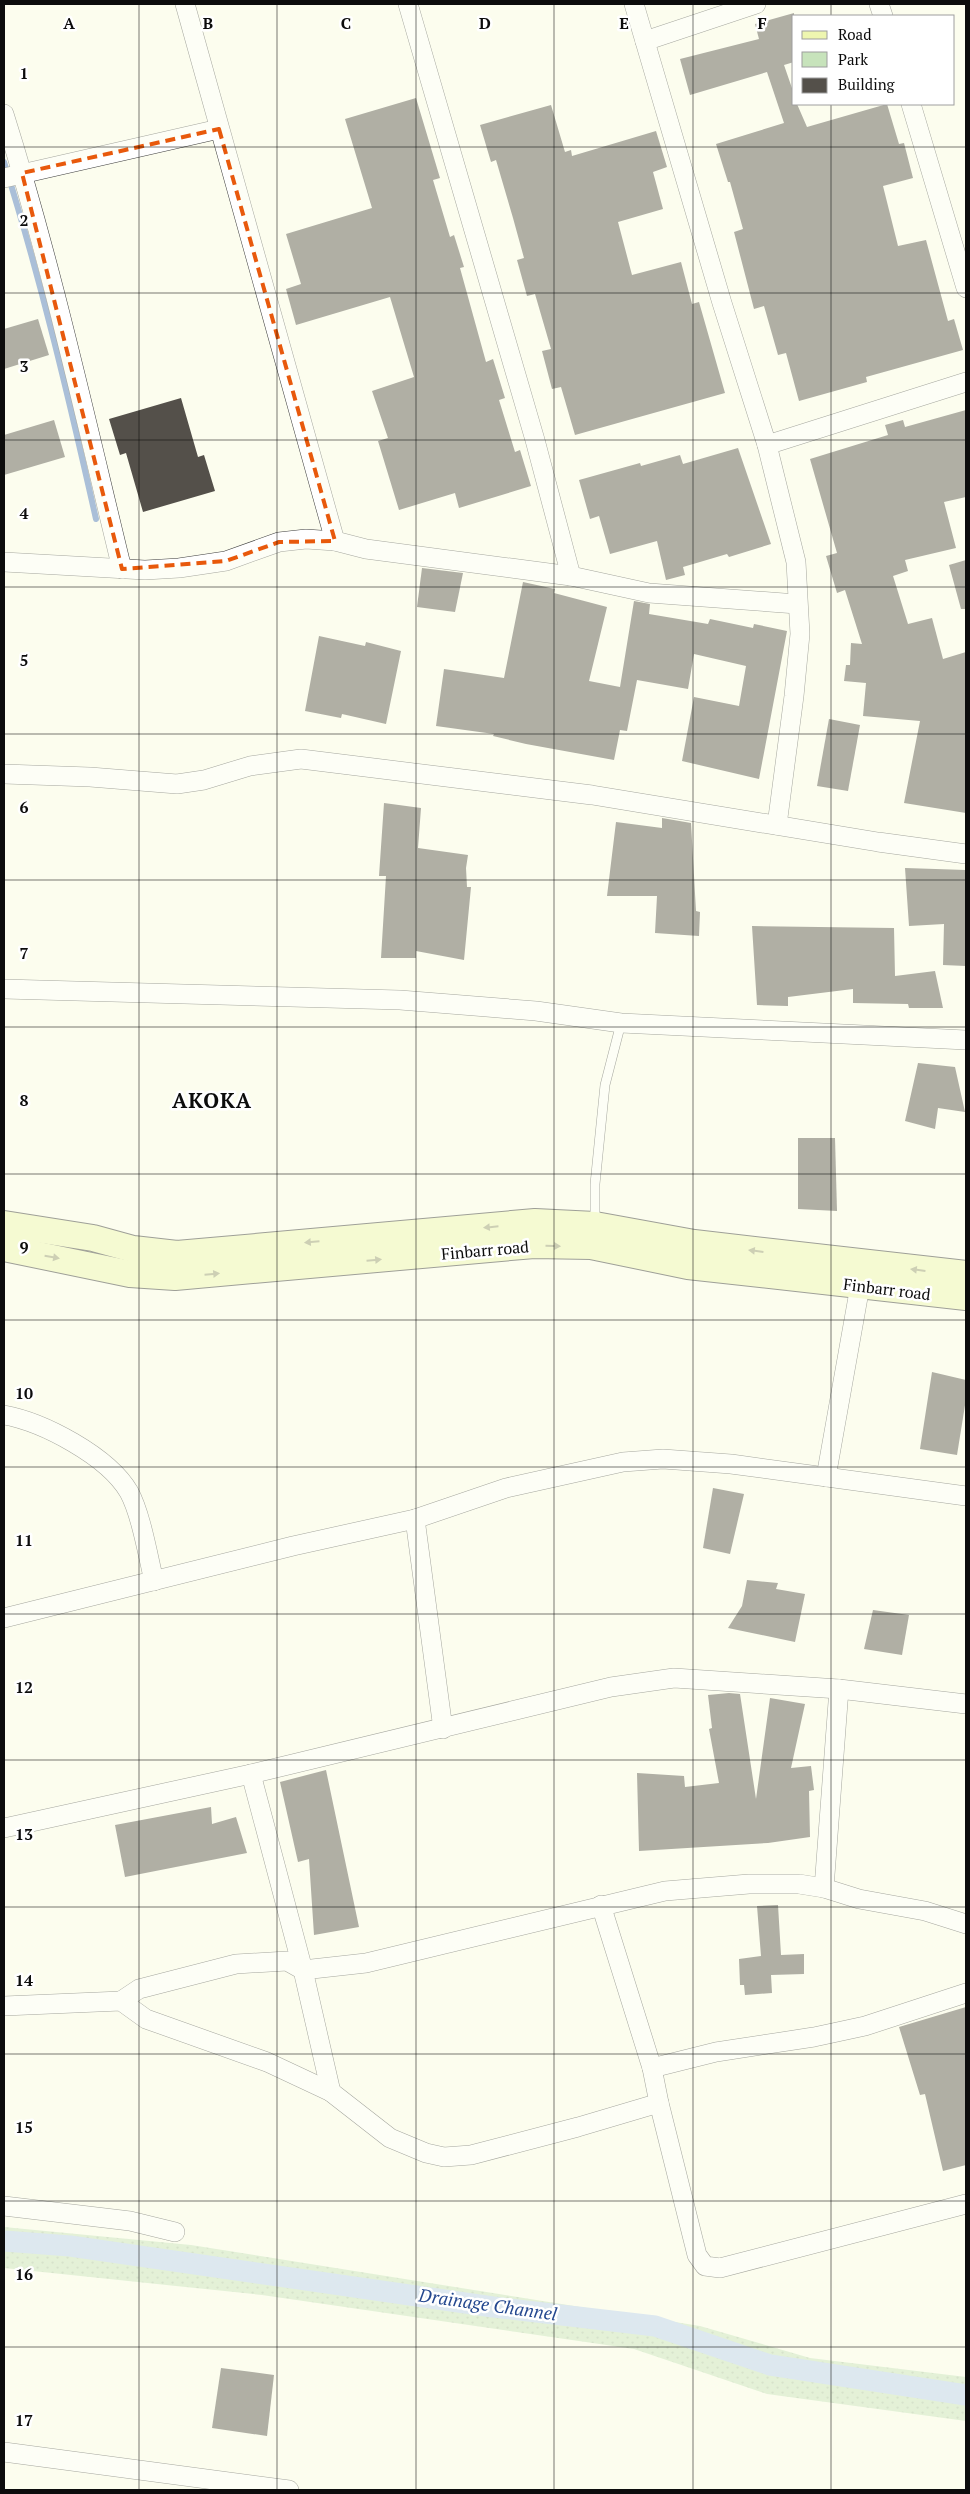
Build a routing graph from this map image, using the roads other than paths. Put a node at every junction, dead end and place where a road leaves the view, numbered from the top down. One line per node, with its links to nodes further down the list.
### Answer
1 (185, 4): 8 (street)
2 (408, 4): 16 (street)
3 (634, 4): 5 (street)
4 (756, 4): 5 (street)
5 (645, 40): 12 (street)
6 (911, 105): 10 (street)
7 (4, 114): 9 (street)
8 (219, 129): 9 (street); 13 (street)
9 (13, 176): 15 (street)
10 (966, 288)
11 (966, 382): 12 (street)
12 (767, 445): 17 (street)
13 (335, 541): 15 (street); 16 (street)
14 (4, 562): 15 (street)
15 (122, 569)
16 (571, 576): 17 (street)
17 (797, 604): 19 (street)
18 (4, 774): 19 (street)
19 (777, 825): 20 (street)
20 (966, 854)
21 (4, 989): 22 (street)
22 (621, 1023): 23 (street); 25 (lane)
23 (966, 1040)
24 (4, 1224): 25 (main road, Finbarr road, one-way to 24)
25 (595, 1225): 27 (main road, Finbarr road, one-way to 25)
26 (4, 1248): 28 (main road, Finbarr road, one-way to 28)
27 (966, 1274)
28 (860, 1286): 29 (main road, Finbarr road); 31 (street)
29 (966, 1297)
30 (4, 1414): 34 (street)
31 (826, 1477): 32 (street); 33 (street)
32 (966, 1496)
33 (415, 1519): 34 (street); 38 (street)
34 (154, 1581): 35 (street)
35 (4, 1618)
36 (839, 1690): 37 (street); 38 (street); 41 (street)
37 (966, 1704)
38 (443, 1729): 39 (street)
39 (251, 1774): 40 (street); 44 (street)
40 (4, 1828)
41 (824, 1888): 42 (street); 43 (street)
42 (601, 1905): 44 (street); 48 (street)
43 (966, 1924)
44 (303, 1970): 46 (street); 49 (street)
45 (966, 1993): 48 (street)
46 (120, 2001): 47 (street); 49 (street)
47 (4, 2006)
48 (652, 2068): 50 (street)
49 (331, 2092): 50 (street)
50 (659, 2103): 51 (street)
51 (966, 2204)
52 (4, 2206): 53 (street)
53 (175, 2232)
54 (4, 2452): 55 (street)
55 (289, 2490)

